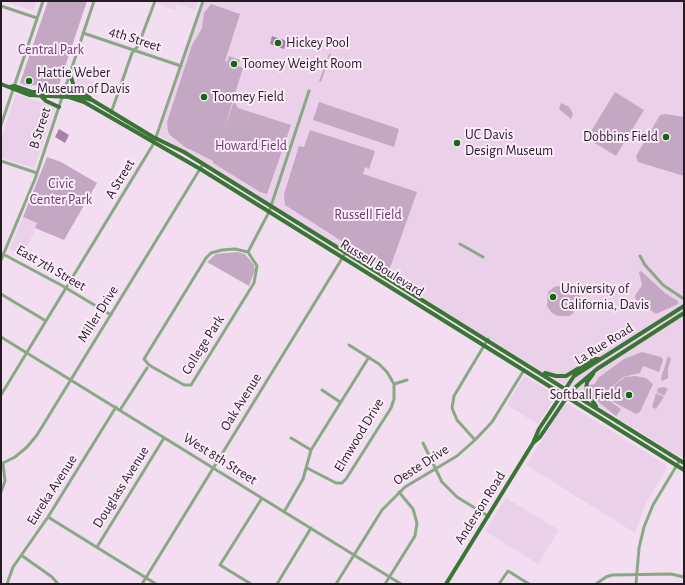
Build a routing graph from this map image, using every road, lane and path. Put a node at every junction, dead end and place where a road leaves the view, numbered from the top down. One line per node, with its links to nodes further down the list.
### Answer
1 (43, 1): 6 (street)
2 (94, 1): 7 (street, B Street)
3 (154, 1): 8 (street)
4 (203, 1): 9 (street, A Street)
5 (1, 6): 6 (street)
6 (37, 18): 12 (street)
7 (83, 33): 8 (street, 4th Street); 10 (street, B Street)
8 (134, 51): 9 (street, 4th Street); 18 (street)
9 (181, 66): 21 (street, A Street)
10 (70, 73): 14 (street, B Street); 16 (main road)
11 (1, 84): 12 (main road)
12 (12, 88): 14 (main road); 15 (main road); 20 (street)
13 (309, 91): 27 (street)
14 (63, 94): 15 (main road); 16 (main road, Russell Boulevard); 17 (street, B Street); 19 (main road, Russell Boulevard)
15 (41, 96): 17 (main road)
16 (92, 100): 18 (main road, Russell Boulevard)
17 (59, 107): 26 (street, B Street)
18 (112, 112): 19 (street); 21 (main road, Russell Boulevard)
19 (109, 117): 22 (main road, Russell Boulevard)
20 (1, 125)
21 (157, 138): 22 (street, A Street); 24 (main road, Russell Boulevard)
22 (154, 143): 25 (main road, Russell Boulevard); 39 (street, A Street)
23 (1, 161): 26 (street)
24 (203, 164): 25 (street, Miller Drive); 27 (main road, Russell Boulevard)
25 (200, 169): 28 (main road, Russell Boulevard); 44 (street, Miller Drive)
26 (37, 173): 32 (street, B Street)
27 (271, 207): 28 (street); 31 (main road, Russell Boulevard)
28 (269, 212): 30 (street); 34 (main road, Russell Boulevard)
29 (460, 244): 35 (street)
30 (248, 252): 30 (street, College Park)
31 (346, 252): 34 (street, Oak Avenue); 38 (main road, Russell Boulevard)
32 (2, 253): 36 (street, B Street); 39 (street, East 7th Street)
33 (640, 256): 41 (street)
34 (343, 257): 37 (main road, Russell Boulevard); 79 (street, Oak Avenue)
35 (484, 258)
36 (1, 260)
37 (376, 277): 38 (main road); 48 (main road, Russell Boulevard)
38 (390, 279): 47 (main road, Russell Boulevard)
39 (66, 288): 44 (street, East 7th Street); 45 (street, A Street)
40 (1, 294): 45 (street)
41 (684, 299)
42 (684, 306): 52 (main road, La Rue Road)
43 (684, 313): 54 (main road, La Rue Road)
44 (111, 315): 57 (street, Miller Drive)
45 (46, 321): 50 (street, A Street)
46 (1, 337): 50 (street, West 8th Street)
47 (488, 339): 48 (street); 56 (main road, Russell Boulevard)
48 (485, 344): 55 (main road, Russell Boulevard); 72 (street)
49 (349, 345): 51 (street, Elmwood Drive)
50 (26, 353): 57 (street, West 8th Street); 64 (street, A Street)
51 (369, 357): 59 (street, Elmwood Drive); 66 (street)
52 (600, 359): 56 (main road); 60 (main road, La Rue Road)
53 (147, 368): 69 (street)
54 (597, 369): 62 (main road, La Rue Road); 68 (main road)
55 (525, 370): 63 (main road, Russell Boulevard); 72 (street, Oeste Drive)
56 (537, 370): 60 (main road, Russell Boulevard)
57 (70, 380): 67 (street, West 8th Street); 77 (street, Miller Drive)
58 (407, 380): 59 (street, Elmwood Drive)
59 (394, 384): 80 (street, Elmwood Drive)
60 (565, 388): 62 (main road, Russell Boulevard); 63 (main road, La Rue Road)
61 (322, 390): 66 (street)
62 (571, 391): 65 (main road, La Rue Road); 68 (main road, Russell Boulevard)
63 (561, 393): 65 (main road, Russell Boulevard); 73 (main road)
64 (1, 395)
65 (566, 397): 73 (main road, Anderson Road); 78 (main road, Russell Boulevard)
66 (340, 402): 75 (street)
67 (116, 407): 69 (street, West 8th Street); 88 (street, Eureka Avenue)
68 (596, 407): 76 (main road, Russell Boulevard)
69 (120, 410): 70 (street, West 8th Street)
70 (164, 438): 79 (street, West 8th Street); 90 (street, Douglass Avenue)
71 (291, 438): 75 (street)
72 (475, 440): 81 (street, Oeste Drive)
73 (535, 442): 87 (main road, Anderson Road)
74 (423, 443): 81 (street)
75 (311, 450): 80 (street)
76 (682, 461): 78 (street)
77 (2, 464): 83 (street)
78 (677, 466): 82 (main road, Russell Boulevard); 95 (street)
79 (213, 468): 85 (street, West 8th Street); 98 (street, Oak Avenue)
80 (308, 468): 86 (street)
81 (435, 469): 84 (street, Oeste Drive); 87 (street)
82 (684, 470)
83 (1, 492)
84 (399, 492): 91 (street, Oeste Drive); 96 (street)
85 (262, 498): 86 (street, West 8th Street); 93 (street)
86 (284, 512): 89 (street, West 8th Street)
87 (488, 516): 108 (main road, Anderson Road)
88 (48, 517): 90 (street); 92 (street, Eureka Avenue)
89 (311, 528): 91 (street, West 8th Street); 104 (street)
90 (97, 547): 98 (street)
91 (353, 554): 96 (street, West 8th Street); 105 (street, Oeste Drive)
92 (21, 555): 99 (street, Eureka Avenue); 100 (street)
93 (220, 565): 94 (street); 103 (street)
94 (214, 567)
95 (637, 574): 97 (street); 111 (street); 112 (street)
96 (390, 577): 106 (street); 107 (street, West 8th Street)
97 (684, 577)
98 (146, 578): 101 (street, Oak Avenue); 102 (street)
99 (7, 584)
100 (58, 584)
101 (142, 584)
102 (156, 584)
103 (250, 584)
104 (276, 584)
105 (336, 584)
106 (386, 584)
107 (401, 584)
108 (446, 584)
109 (499, 584): 110 (street)
110 (530, 584)
111 (596, 584)
112 (636, 584)

